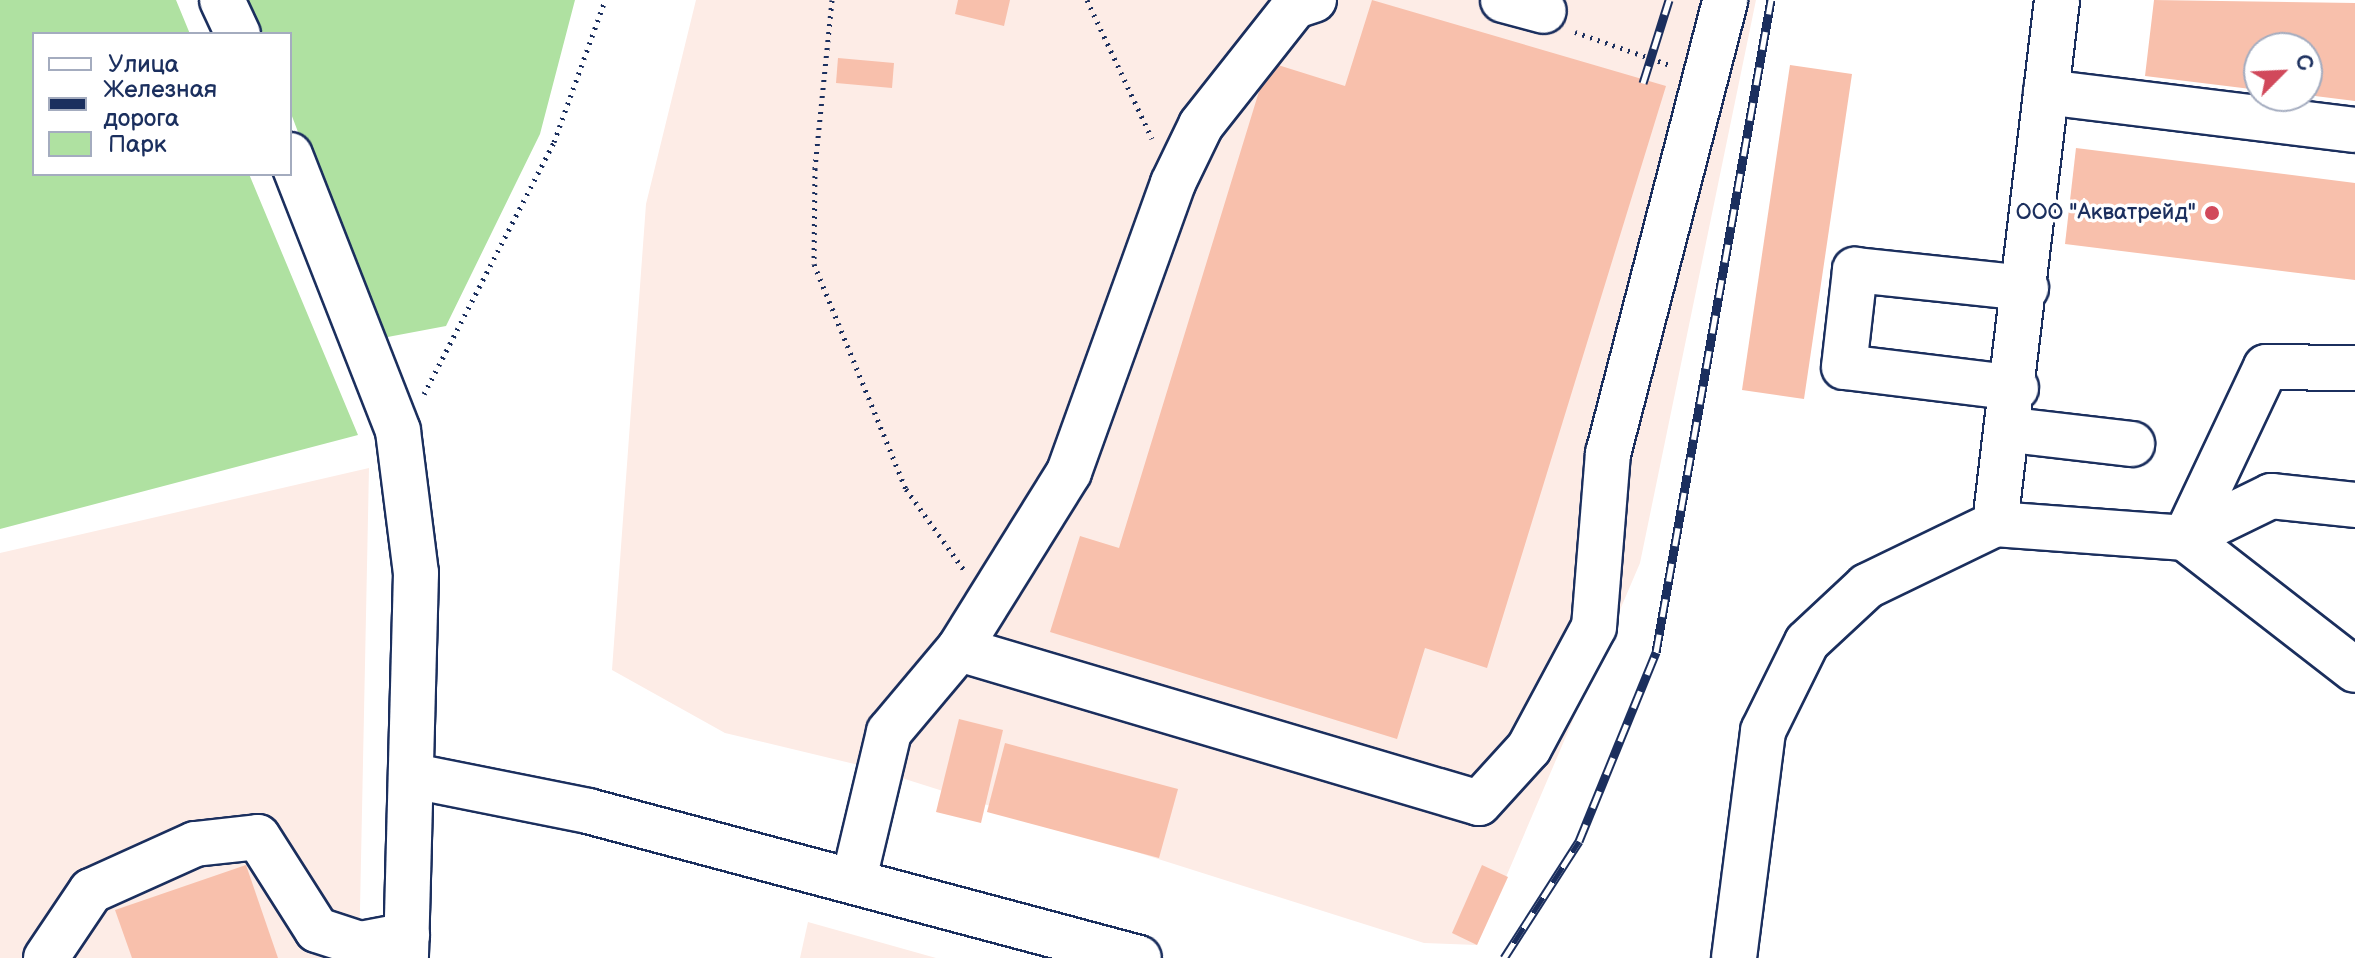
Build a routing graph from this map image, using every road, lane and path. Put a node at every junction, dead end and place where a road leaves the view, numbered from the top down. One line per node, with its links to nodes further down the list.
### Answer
1 (222, 0): 10 (street)
2 (605, 0): 19 (path)
3 (832, 0): 24 (path)
4 (1087, 0): 15 (path)
5 (1314, 0): 15 (street)
6 (1503, 0): 9 (street)
7 (1725, 0): 11 (street)
8 (2057, 0): 12 (street)
9 (1544, 11): 11 (path)
10 (237, 32)
11 (1706, 74): 25 (street)
12 (2046, 92): 13 (street); 16 (street)
13 (2355, 130)
14 (292, 160): 19 (street)
15 (1173, 183): 24 (street)
16 (2026, 288): 18 (street); 18 (street)
17 (2355, 368): 23 (street)
18 (2014, 409): 20 (street); 22 (street)
19 (398, 431): 27 (street)
20 (2132, 444)
21 (2355, 505): 23 (street)
22 (1995, 524): 23 (street); 32 (street)
23 (2185, 538): 26 (street)
24 (987, 604): 25 (street)
25 (959, 649): 28 (street)
26 (2355, 670)
27 (413, 776): 28 (street); 29 (street)
28 (854, 879): 31 (street)
29 (406, 947): 30 (street)
30 (46, 958)
31 (1139, 958)
32 (1734, 958)

